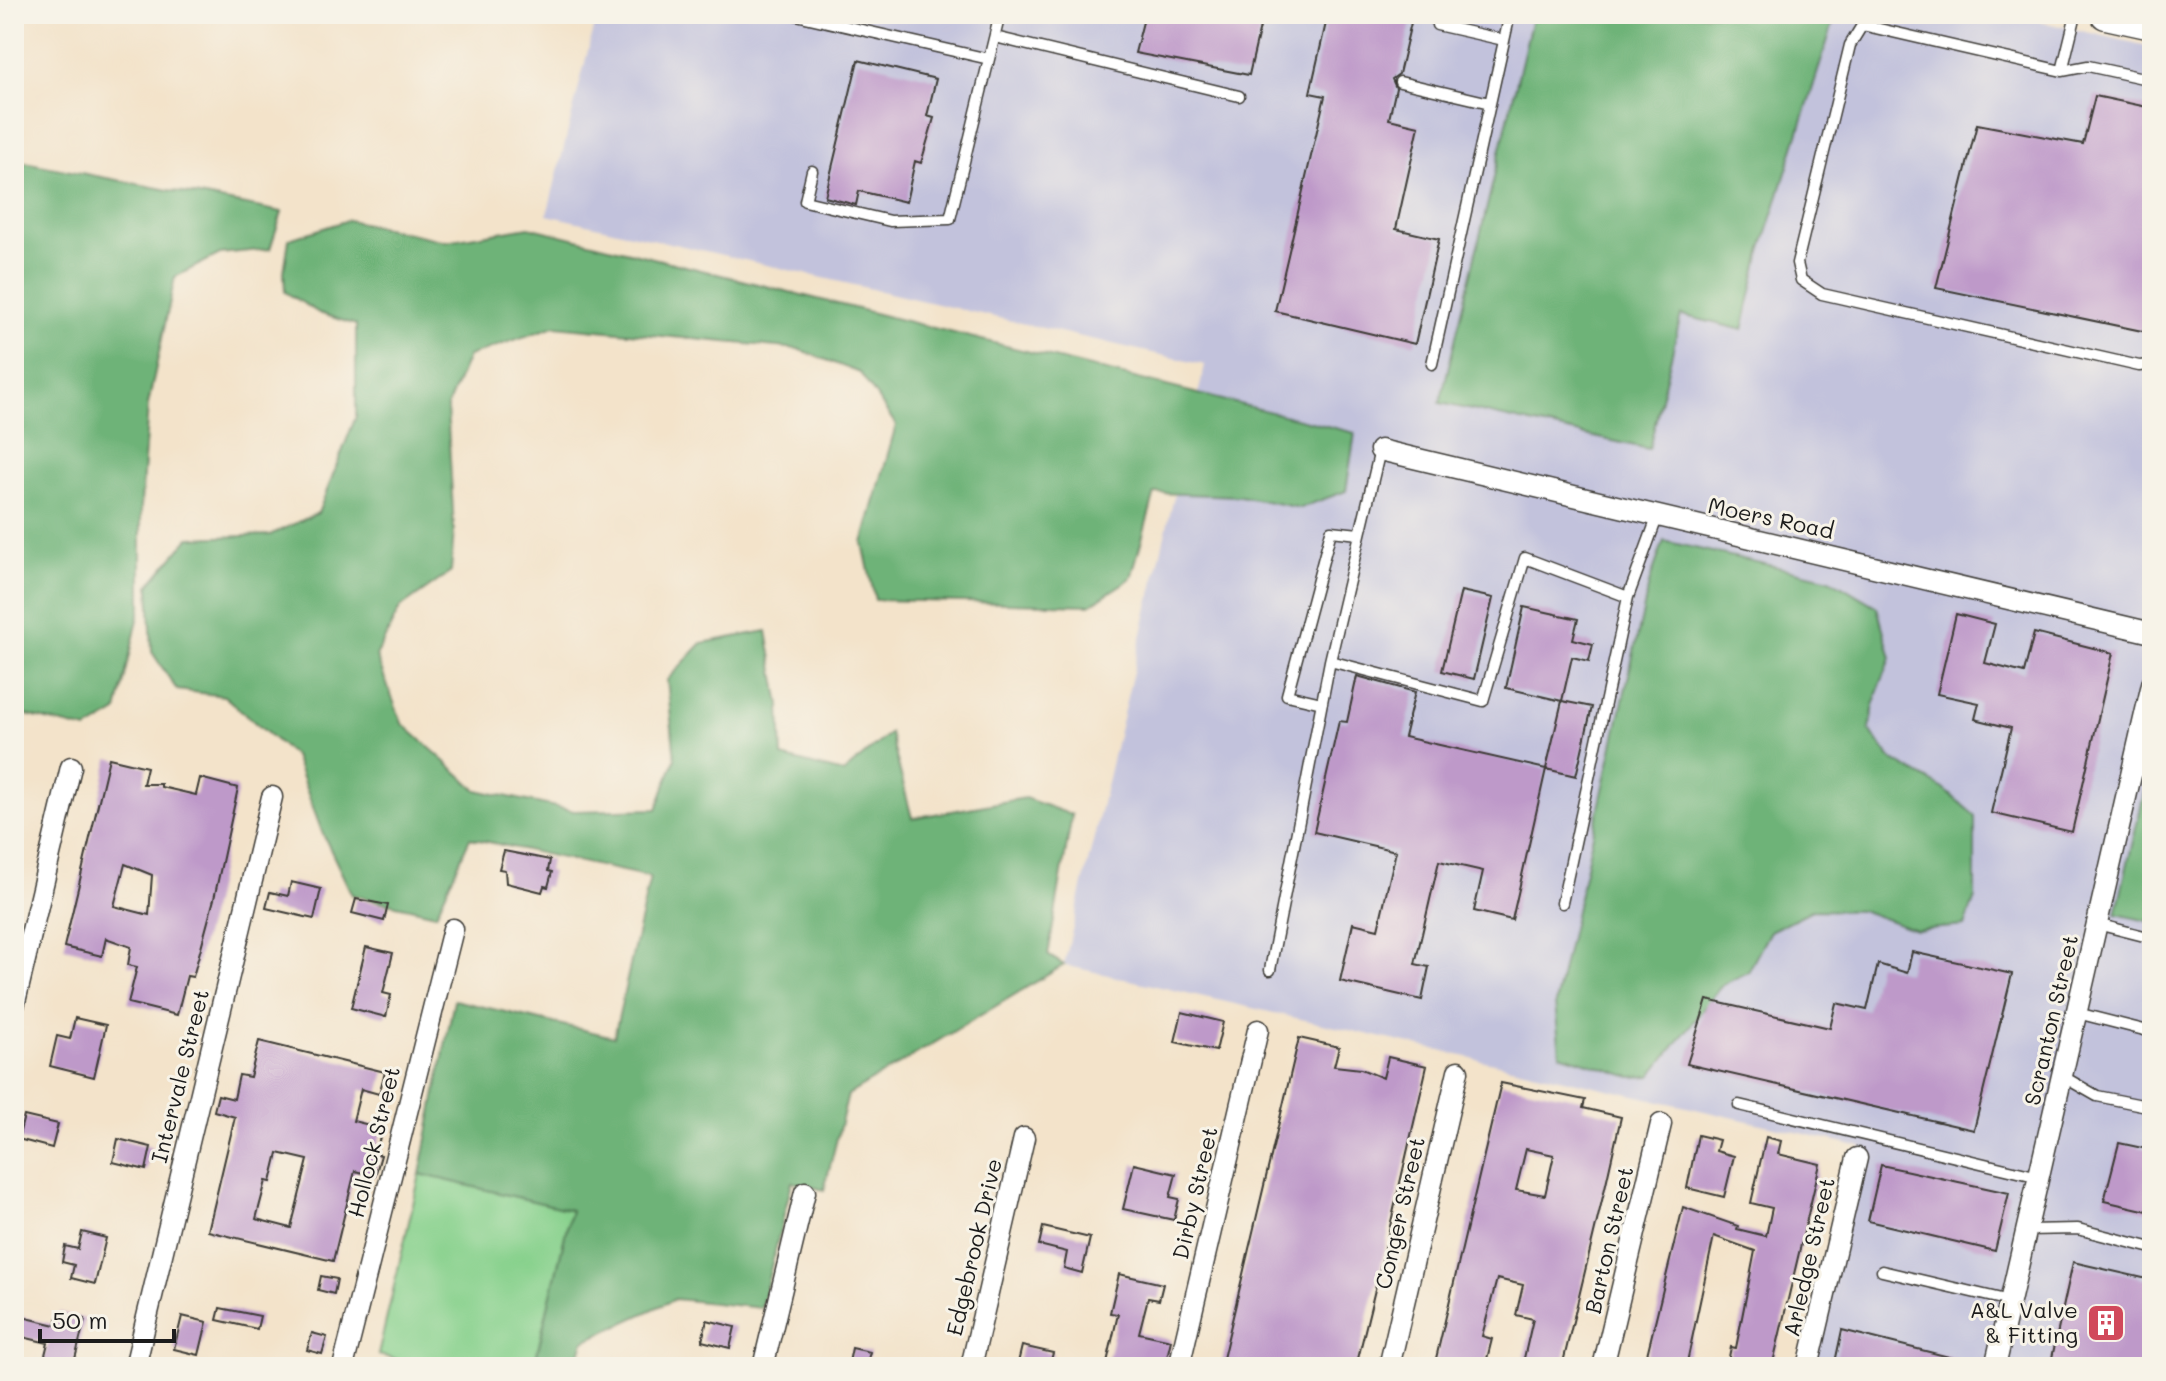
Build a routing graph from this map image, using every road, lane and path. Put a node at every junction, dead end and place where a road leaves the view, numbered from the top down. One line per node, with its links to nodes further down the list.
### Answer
1 (792, 14): 12 (lane)
2 (1000, 14): 10 (lane)
3 (1510, 14): 11 (lane)
4 (1869, 14): 9 (lane)
5 (2076, 14): 13 (lane)
6 (2106, 14): 7 (main road)
7 (2152, 24)
8 (1437, 25): 11 (lane)
9 (1862, 25): 13 (lane); 20 (lane)
10 (995, 37): 12 (lane); 16 (lane)
11 (1504, 40): 17 (lane)
12 (989, 59): 18 (lane)
13 (2062, 71): 14 (lane)
14 (2152, 80)
15 (1400, 82): 17 (lane)
16 (1239, 96)
17 (1490, 103): 19 (lane)
18 (812, 171)
19 (1432, 364)
20 (2152, 365)
21 (1380, 450): 22 (street, Moers Road); 23 (lane)
22 (1657, 518): 24 (lane); 25 (street, Moers Road)
23 (1359, 534): 26 (lane); 28 (lane)
24 (1628, 597): 26 (lane); 31 (lane)
25 (2152, 633)
26 (1330, 661): 28 (lane)
27 (2152, 684): 32 (street, Scranton Street)
28 (1322, 703): 35 (lane)
29 (71, 767): 36 (street)
30 (272, 797): 53 (street, Intervale Street)
31 (1562, 903)
32 (2097, 924): 34 (lane); 37 (street, Scranton Street)
33 (453, 929): 54 (street, Hollock Street)
34 (2152, 938)
35 (1270, 970)
36 (14, 1006)
37 (2077, 1013): 39 (lane); 41 (street, Scranton Street)
38 (1258, 1030): 57 (street, Dirby Street)
39 (2152, 1032)
40 (1458, 1071): 58 (street, Conger Street)
41 (2062, 1076): 43 (lane); 47 (street, Scranton Street)
42 (1739, 1105): 47 (lane)
43 (2152, 1107)
44 (1661, 1124): 59 (street, Barton Street)
45 (1024, 1138): 56 (street, Edgebrook Drive)
46 (1857, 1158): 60 (street, Arledge Street)
47 (2039, 1177): 49 (street, Scranton Street)
48 (805, 1192): 55 (street)
49 (2027, 1230): 50 (lane); 52 (street, Scranton Street)
50 (2152, 1248)
51 (1882, 1271): 52 (lane)
52 (2010, 1301): 61 (street, Scranton Street)
53 (135, 1367)
54 (343, 1367)
55 (763, 1367)
56 (971, 1367)
57 (1179, 1367)
58 (1389, 1367)
59 (1603, 1367)
60 (1808, 1367)
61 (1995, 1367)

